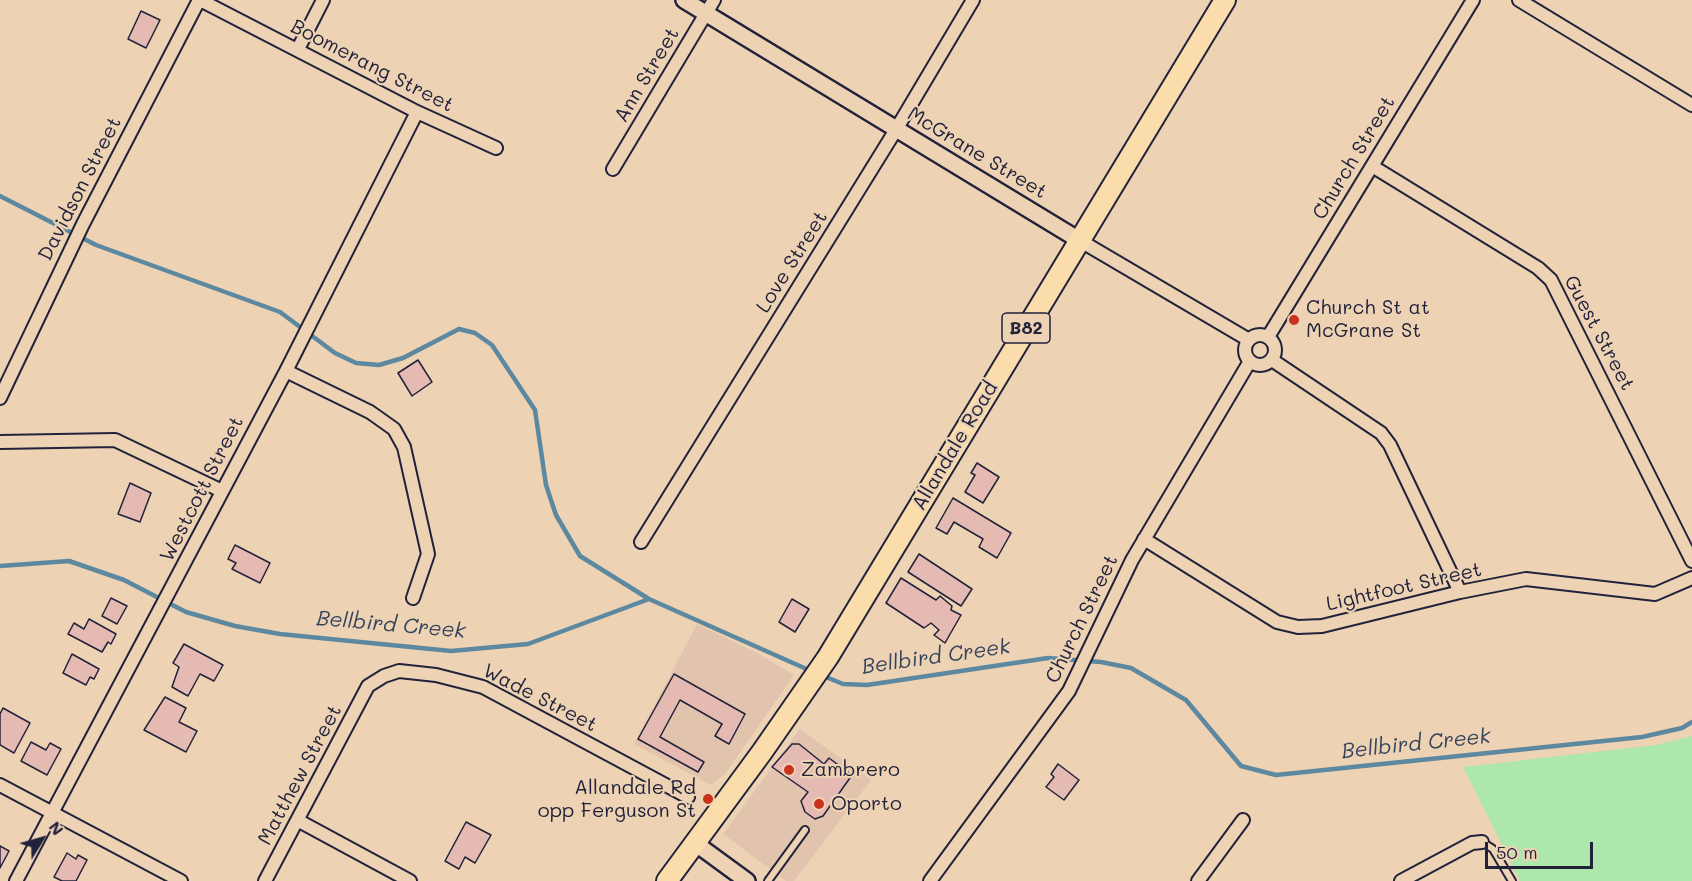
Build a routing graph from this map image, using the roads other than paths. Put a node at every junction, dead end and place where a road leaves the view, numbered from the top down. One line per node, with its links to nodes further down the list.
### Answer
1 (199, 0): 9 (street, Boomerang Street); 22 (street, Davidson Street)
2 (323, 0): 9 (street)
3 (684, 0): 8 (street, McGrane Street)
4 (973, 0): 12 (street, Love Street)
5 (1225, 0): 16 (main road, Allandale Road / B82)
6 (1473, 0): 14 (street, Church Street)
7 (1519, 0): 10 (street)
8 (710, 6): 12 (street, McGrane Street); 15 (street, Ann Street)
9 (298, 49): 11 (street, Boomerang Street)
10 (1692, 105)
11 (417, 112): 13 (street, Boomerang Street); 21 (street, Westcott Street)
12 (897, 128): 16 (street, McGrane Street); 26 (street, Love Street)
13 (496, 148)
14 (1372, 166): 17 (street, Church Street); 27 (street, Guest Street)
15 (613, 170)
16 (1079, 240): 18 (street, McGrane Street); 39 (main road, Allandale Road / B82)
17 (1268, 337): 18 (street); 19 (street)
18 (1249, 340): 20 (street)
19 (1272, 360): 20 (street); 29 (street)
20 (1250, 361): 25 (street, Church Street)
21 (286, 371): 24 (street, Westcott Street); 30 (street)
22 (0, 398)
23 (0, 442): 24 (street)
24 (222, 490): 34 (street, Westcott Street)
25 (1144, 539): 29 (street, Lightfoot Street); 47 (street, Church Street)
26 (641, 542)
27 (1692, 561)
28 (1692, 578): 29 (street, Lightfoot Street)
29 (1460, 592)
30 (413, 598)
31 (368, 686): 33 (street, Wade Street); 36 (street, Matthew Street)
32 (0, 785): 34 (street)
33 (688, 797)
34 (53, 813): 40 (street, Westcott Street); 41 (street)
35 (1243, 820): 48 (street)
36 (299, 821): 42 (street, Matthew Street); 43 (street)
37 (805, 830): 46 (lane)
38 (1482, 842): 49 (street); 50 (lane)
39 (695, 843): 44 (main road, Allandale Road / B82); 45 (street)
40 (16, 881)
41 (181, 881)
42 (265, 881)
43 (410, 881)
44 (667, 881)
45 (747, 881)
46 (768, 881)
47 (930, 881)
48 (1198, 881)
49 (1401, 881)
50 (1512, 881)

